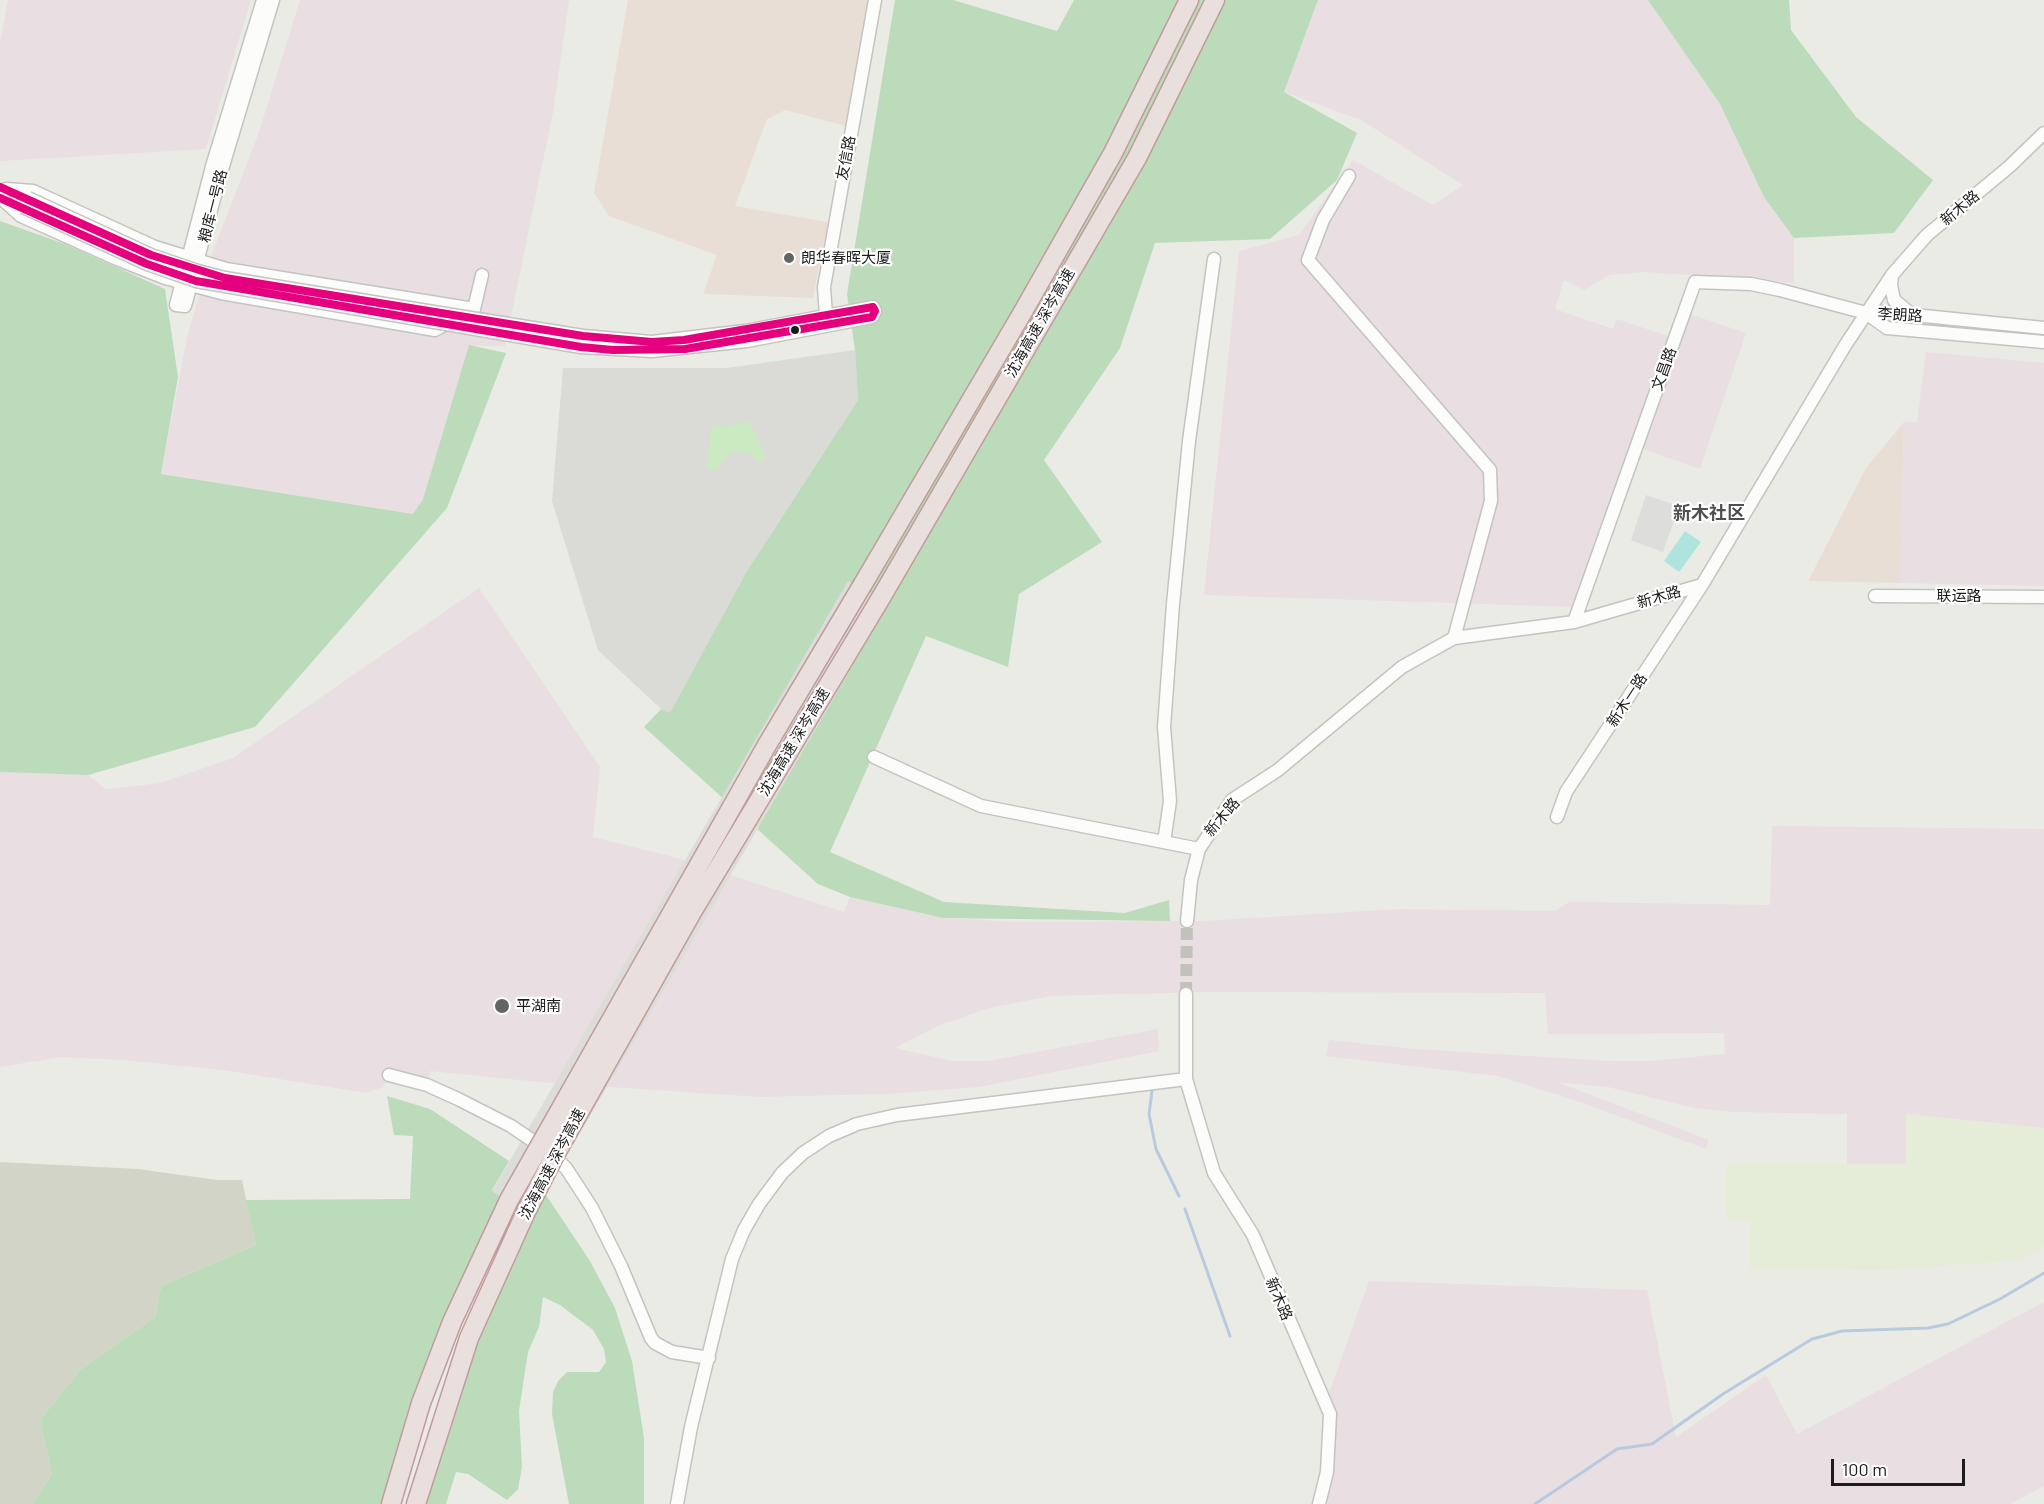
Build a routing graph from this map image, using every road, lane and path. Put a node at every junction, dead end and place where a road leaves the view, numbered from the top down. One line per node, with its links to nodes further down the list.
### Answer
1 (263, 0): 11 (street, 粮库一号路)
2 (273, 0): 11 (street, 粮库一号路)
3 (875, 0): 17 (street, 友信路)
4 (882, 0): 17 (street, 友信路)
5 (1189, 0): 36 (highway, 沈海高速 深岑高速, bridge)
6 (1215, 0): 37 (highway, 沈海高速 深岑高速, bridge)
7 (2044, 133): 13 (street, 新木路)
8 (1349, 176): 26 (street)
9 (2, 193): 11 (street); 14 (street); 21 (street, bridge)
10 (1214, 259): 29 (street)
11 (194, 260): 14 (street, 粮库一号路); 15 (street)
12 (482, 275): 15 (street)
13 (1892, 275): 16 (street, 新木路); 18 (street)
14 (187, 284): 15 (street)
15 (474, 309)
16 (1866, 313): 18 (street, 李朗路); 20 (street, 李朗路); 22 (street, 新木路); 25 (street, 文昌路)
17 (830, 315): 21 (street); 21 (street)
18 (1912, 315): 19 (street, 李朗路)
19 (2044, 328)
20 (2044, 342)
21 (614, 345)
22 (1702, 585): 25 (street, 新木路); 28 (street, 新木一路)
23 (1875, 596): 24 (street, 联运路)
24 (2044, 597)
25 (1574, 622): 26 (street, 新木路)
26 (1454, 638): 30 (street, 新木路)
27 (874, 756): 29 (street)
28 (1557, 817)
29 (1164, 842): 30 (street)
30 (1199, 849): 31 (street, 新木路)
31 (1187, 921)
32 (1186, 994): 34 (street, 新木路)
33 (389, 1075): 35 (street)
34 (1186, 1079): 35 (street); 39 (street, 新木路)
35 (709, 1358): 38 (street)
36 (391, 1504)
37 (416, 1504)
38 (677, 1504)
39 (1319, 1504)

